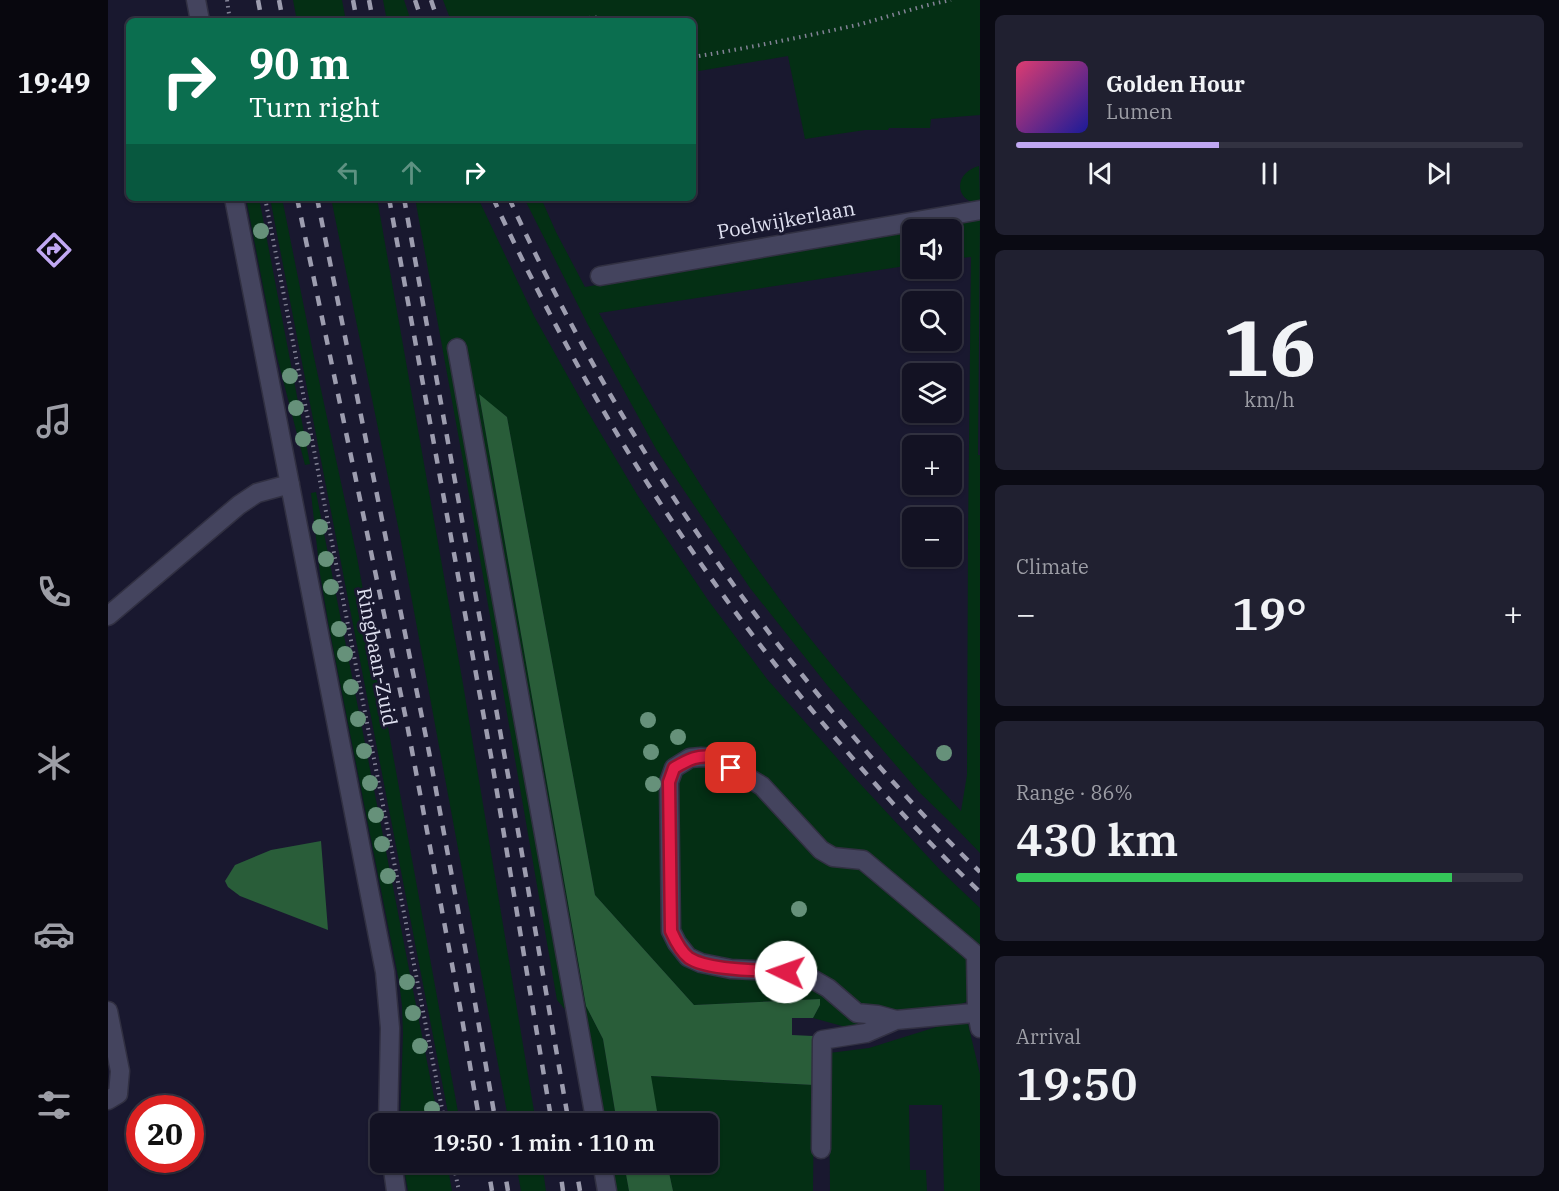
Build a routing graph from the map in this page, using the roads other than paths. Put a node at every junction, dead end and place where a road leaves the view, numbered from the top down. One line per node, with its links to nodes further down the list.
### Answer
1 (196, 0): 2 (street)
2 (199, 18)
3 (235, 201): 7 (street)
4 (980, 210): 5 (street, Poelwijkerlaan)
5 (600, 276)
6 (457, 348): 14 (street)
7 (290, 484): 8 (street); 13 (street)
8 (108, 616)
9 (108, 1011): 12 (street)
10 (896, 1020): 11 (street); 11 (street); 15 (street)
11 (978, 1020)
12 (108, 1100)
13 (388, 1113)
14 (594, 1113)
15 (821, 1149)
16 (394, 1173): 18 (street)
17 (604, 1173): 19 (street)
18 (396, 1191)
19 (607, 1191)

